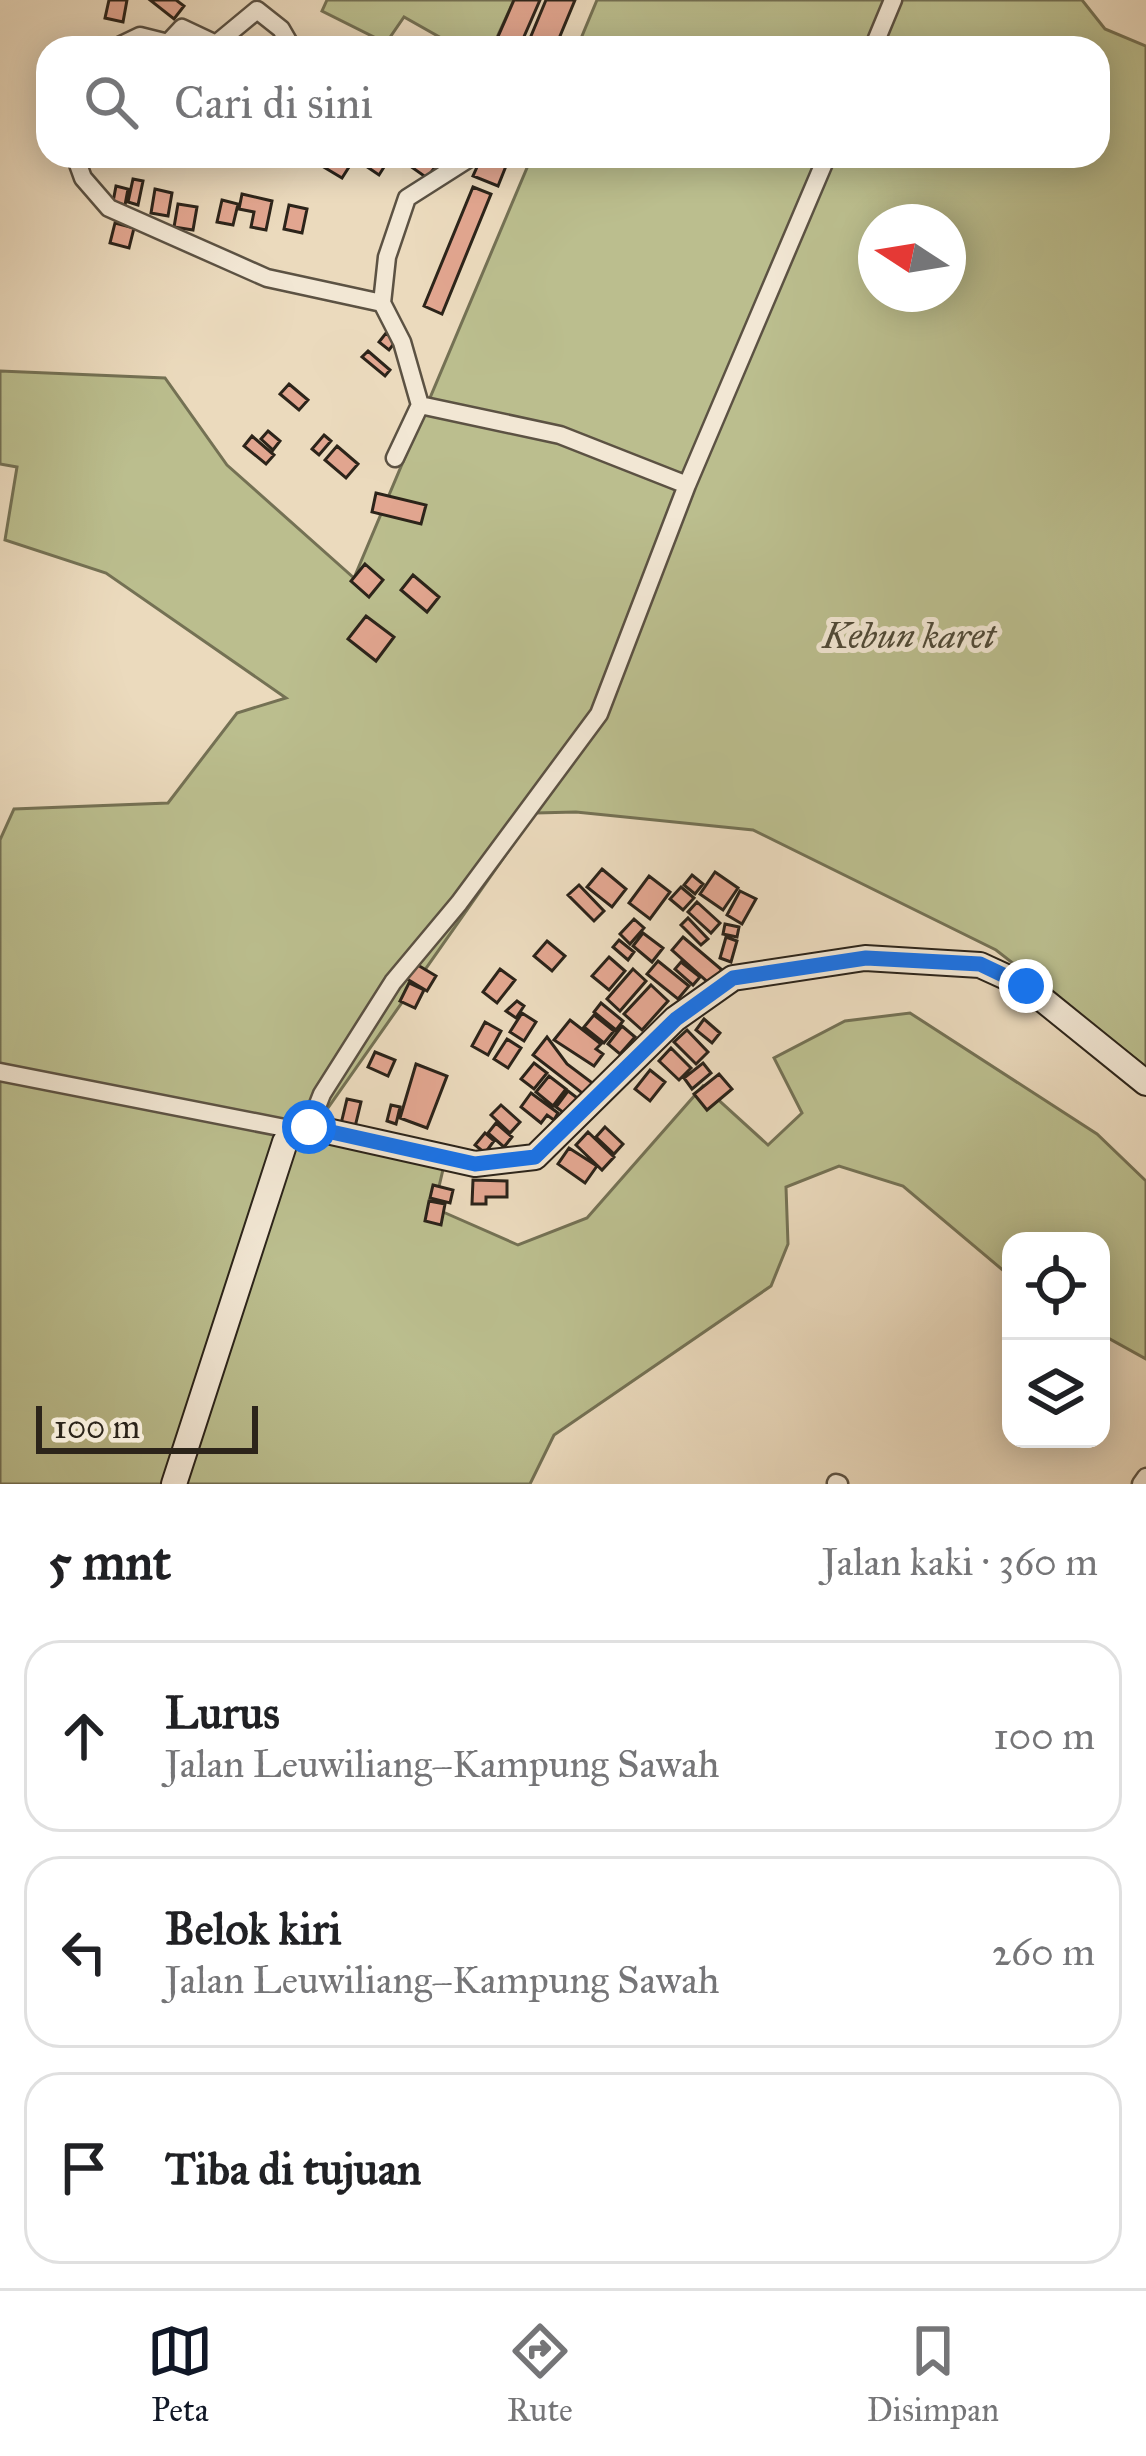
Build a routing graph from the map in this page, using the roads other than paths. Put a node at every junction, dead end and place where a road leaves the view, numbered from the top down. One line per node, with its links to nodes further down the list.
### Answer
1 (893, 0): 4 (street)
2 (225, 36): 3 (street)
3 (285, 36)
4 (878, 36)
5 (79, 168): 8 (street)
6 (454, 168): 8 (street)
7 (822, 168): 11 (street)
8 (382, 303): 9 (street)
9 (420, 405): 10 (street); 11 (street)
10 (395, 458)
11 (687, 485): 14 (street)
12 (0, 1072): 14 (street)
13 (1146, 1083): 14 (main road)
14 (302, 1129): 15 (main road)
15 (174, 1484)

